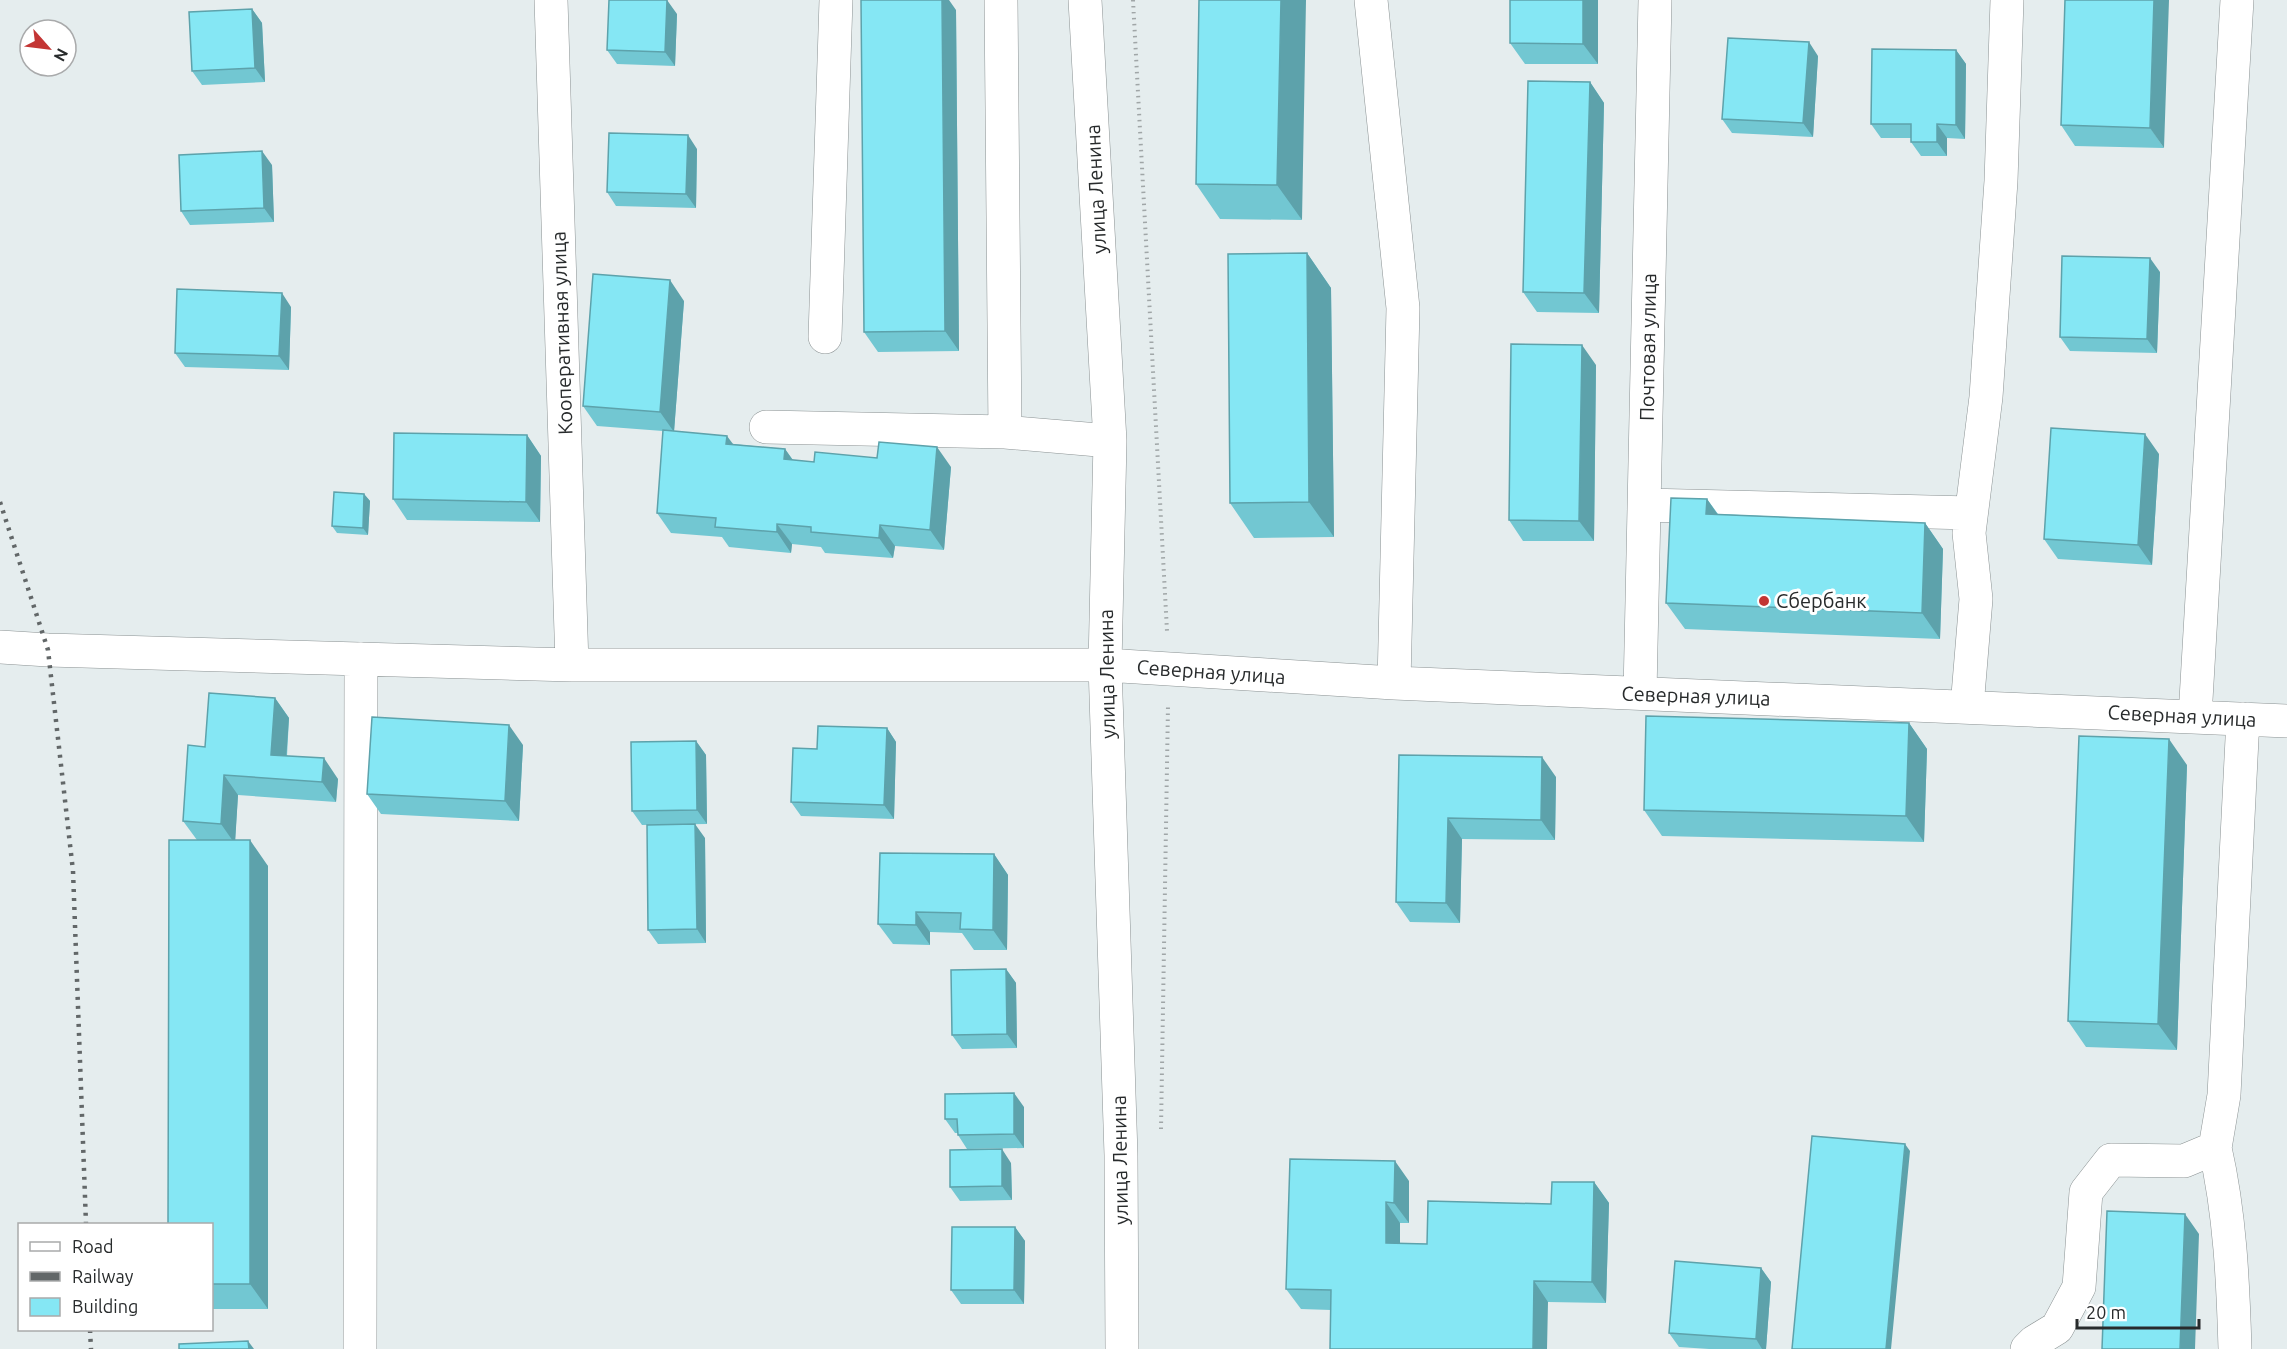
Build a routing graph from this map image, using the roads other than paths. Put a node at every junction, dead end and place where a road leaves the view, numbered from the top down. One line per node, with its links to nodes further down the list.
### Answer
1 (551, 0): 17 (street, Кооперативная улица)
2 (836, 0): 9 (street)
3 (1001, 0): 11 (street)
4 (1085, 0): 12 (street, улица Ленина)
5 (1371, 0): 19 (street)
6 (1655, 0): 13 (street, Почтовая улица)
7 (2007, 0): 14 (street)
8 (2237, 0): 22 (street)
9 (825, 337)
10 (766, 427): 11 (street)
11 (1005, 432): 12 (street)
12 (1110, 441): 18 (street, улица Ленина)
13 (1645, 505): 14 (street); 20 (street, Почтовая улица)
14 (1971, 513): 21 (street)
15 (0, 646): 16 (street, Северная улица)
16 (362, 659): 17 (street, Северная улица); 26 (street)
17 (572, 665): 18 (street, Северная улица)
18 (1106, 665): 19 (street, Северная улица); 27 (street, улица Ленина)
19 (1394, 683): 20 (street, Северная улица)
20 (1640, 693): 21 (street, Северная улица)
21 (1967, 707): 22 (street, Северная улица)
22 (2195, 717): 23 (street, Северная улица)
23 (2243, 719): 24 (street, Северная улица); 25 (street)
24 (2287, 721)
25 (2215, 1148): 28 (street); 29 (street)
26 (360, 1349)
27 (1122, 1349)
28 (2027, 1349)
29 (2235, 1349)

